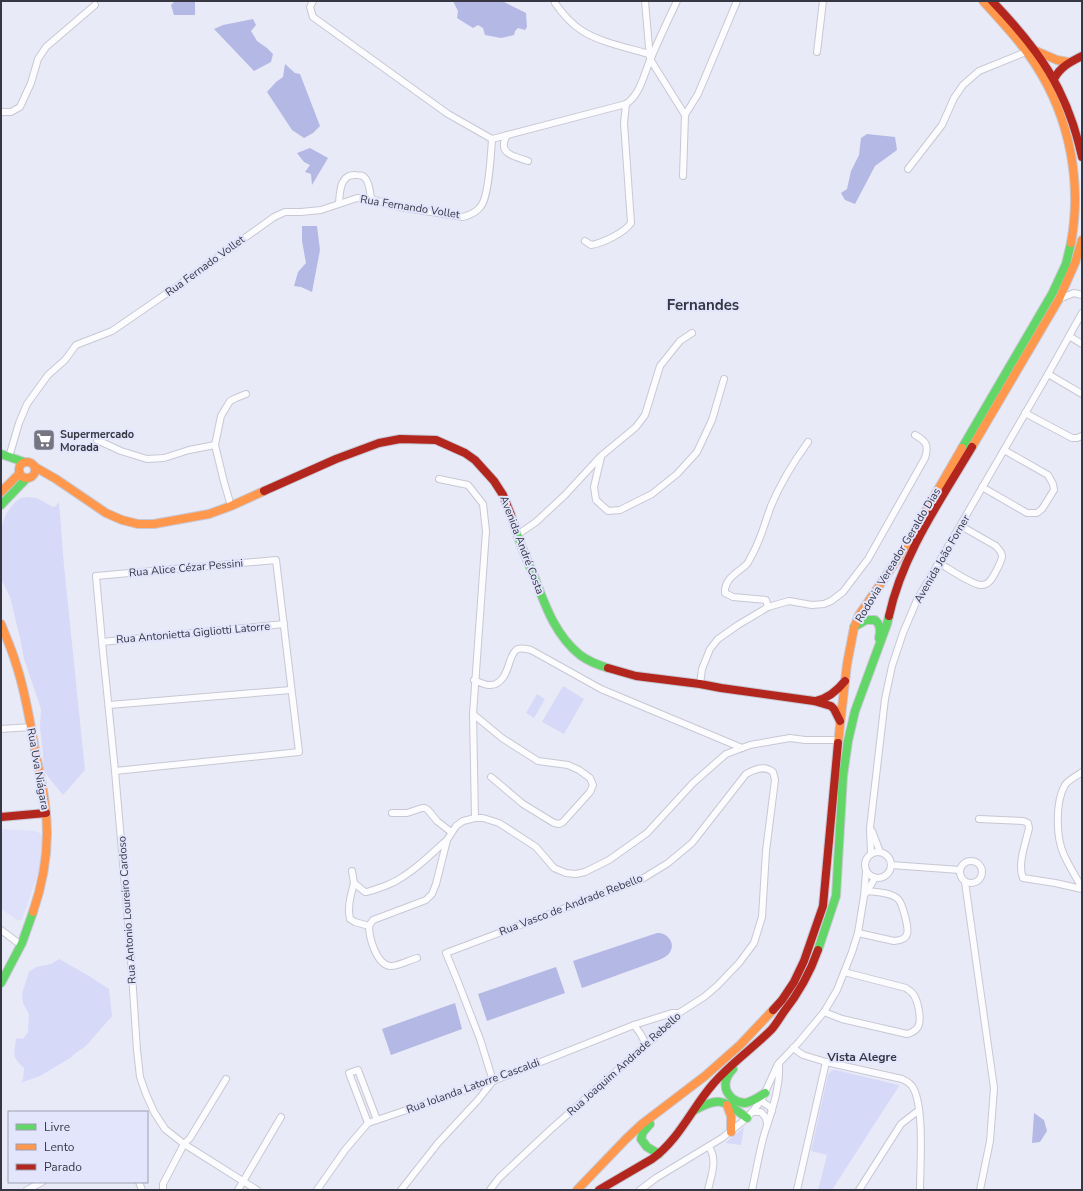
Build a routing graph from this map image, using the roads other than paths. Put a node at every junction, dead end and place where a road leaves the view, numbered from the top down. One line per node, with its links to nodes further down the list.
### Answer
1 (313, 1): 21 (street)
2 (645, 1): 14 (street)
3 (677, 1): 14 (street)
4 (737, 1): 19 (street)
5 (823, 1): 11 (street)
6 (983, 1): 12 (main road, Rodovia Vereador Geraldo Dias)
7 (992, 1): 10 (main road)
8 (555, 3): 14 (street)
9 (95, 5): 18 (street)
10 (1036, 51): 15 (main road); 16 (main road)
11 (817, 52)
12 (1026, 52): 24 (street); 65 (main road, Rodovia Vereador Geraldo Dias)
13 (1082, 56): 15 (main road)
14 (649, 57): 17 (street); 19 (street)
15 (1068, 62): 16 (main road)
16 (1054, 79): 22 (main road)
17 (629, 102): 20 (street); 29 (street)
18 (1, 112)
19 (685, 115): 25 (street)
20 (508, 135): 21 (street); 23 (street)
21 (492, 139): 26 (street, Rua Fernando Vollet)
22 (1082, 157)
23 (528, 161)
24 (908, 169)
25 (683, 176)
26 (371, 199): 27 (street, Rua Fernando Vollet); 27 (street)
27 (339, 203): 49 (street, Rua Fernado Vollet)
28 (1082, 240): 31 (main road, Rodovia Vereador Geraldo Dias)
29 (585, 241)
30 (1082, 294): 31 (street)
31 (1059, 299): 67 (main road, Rodovia Vereador Geraldo Dias)
32 (1082, 313): 34 (street, Avenida João Forner)
33 (692, 333): 48 (street)
34 (1069, 336): 35 (street); 36 (street, Avenida João Forner)
35 (1082, 344)
36 (1048, 374): 39 (street); 40 (street, Avenida João Forner)
37 (724, 379): 48 (street)
38 (246, 394): 45 (street)
39 (1082, 394)
40 (1025, 413): 42 (street); 46 (street, Avenida João Forner)
41 (915, 434): 62 (street)
42 (1082, 436)
43 (97, 440): 45 (street)
44 (808, 442): 62 (street)
45 (215, 445): 57 (street)
46 (1004, 450): 54 (street, Avenida João Forner); 54 (street)
47 (1, 454): 49 (main road)
48 (602, 456): 59 (street)
49 (10, 458): 51 (main road)
50 (35, 467): 51 (main road, Avenida André Costa); 51 (main road); 52 (main road, Avenida André Costa)
51 (23, 473): 52 (main road); 55 (main road); 56 (main road)
52 (49, 476): 57 (main road, Avenida André Costa)
53 (439, 479): 68 (street)
54 (982, 487): 58 (street, Avenida João Forner)
55 (1, 492)
56 (1, 505)
57 (231, 506): 59 (main road, Avenida André Costa)
58 (961, 526): 60 (street, Avenida João Forner); 60 (street)
59 (518, 535): 70 (main road, Avenida André Costa)
60 (939, 563): 89 (street, Avenida João Forner)
61 (96, 576): 64 (street, Rua Alice Cézar Pessini); 66 (street, Rua Antonio Loureiro Cardoso)
62 (768, 607): 70 (street)
63 (1, 624): 76 (main road, Rua Uva Niágara)
64 (284, 624): 66 (street, Rua Antonietta Gigliotti Latorre); 71 (street)
65 (854, 628): 67 (main road); 69 (main road, Rodovia Vereador Geraldo Dias)
66 (102, 642): 73 (street, Rua Antonio Loureiro Cardoso)
67 (878, 651): 117 (main road, Rodovia Vereador Geraldo Dias)
68 (474, 680): 74 (street); 79 (street)
69 (845, 681): 72 (main road, Avenida André Costa); 75 (main road, Rodovia Vereador Geraldo Dias)
70 (700, 684): 72 (main road, Avenida André Costa)
71 (291, 690): 73 (street); 80 (street)
72 (814, 701): 75 (main road, Avenida André Costa)
73 (109, 705): 80 (street, Rua Antonio Loureiro Cardoso)
74 (473, 714): 83 (street); 87 (street)
75 (840, 722): 78 (main road, Rodovia Vereador Geraldo Dias)
76 (30, 727): 77 (street); 85 (main road, Rua Uva Niágara)
77 (1, 729)
78 (838, 740): 79 (street); 128 (main road, Rodovia Vereador Geraldo Dias)
79 (742, 748): 87 (street)
80 (115, 771): 135 (street, Rua Antonio Loureiro Cardoso)
81 (774, 772): 113 (street, Rua Joaquim Andrade Rebello); 121 (street, Rua Vasco de Andrade Rebello)
82 (1082, 772): 102 (street)
83 (491, 777)
84 (392, 812): 90 (street)
85 (46, 813): 86 (main road); 108 (main road, Rua Uva Niágara)
86 (1, 817)
87 (475, 818): 90 (street)
88 (979, 819): 102 (street)
89 (870, 828): 92 (street, Avenida João Forner); 93 (street, Avenida João Forner)
90 (451, 832): 91 (street)
91 (447, 840): 100 (street); 105 (street)
92 (880, 852): 93 (street); 94 (street)
93 (871, 854): 97 (street)
94 (891, 865): 95 (street); 98 (street)
95 (960, 870): 99 (street); 101 (street)
96 (352, 871): 100 (street)
97 (866, 872): 98 (street); 103 (street)
98 (876, 878): 103 (street)
99 (965, 882): 101 (street); 104 (street)
100 (354, 883): 105 (street)
101 (974, 884): 104 (street)
102 (1082, 889)
103 (866, 893): 107 (street); 107 (street)
104 (967, 894): 155 (street)
105 (369, 926): 109 (street)
106 (1, 930): 108 (street)
107 (858, 933): 110 (street)
108 (22, 945): 111 (main road, Rua Uva Niágara)
109 (417, 958)
110 (844, 972): 112 (street); 112 (street)
111 (1, 982)
112 (824, 1012): 116 (street)
113 (679, 1013): 114 (street, Rua Iolanda Latorre Cascaldi); 115 (street, Rua Joaquim Andrade Rebello)
114 (634, 1025): 115 (street); 121 (street, Rua Iolanda Latorre Cascaldi)
115 (646, 1044): 147 (street, Rua Joaquim Andrade Rebello)
116 (793, 1048): 118 (street); 119 (street)
117 (742, 1056): 122 (main road); 126 (main road, Rodovia Vereador Geraldo Dias)
118 (826, 1062): 125 (street); 152 (street)
119 (778, 1064): 122 (street); 127 (street)
120 (226, 1079): 135 (street)
121 (493, 1081): 131 (street, Rua Iolanda Latorre Cascaldi); 146 (street)
122 (765, 1093): 123 (street)
123 (760, 1101): 127 (street); 129 (street)
124 (727, 1105): 126 (main road); 129 (main road); 134 (main road)
125 (919, 1110): 153 (street); 154 (street)
126 (692, 1111): 137 (main road, Rodovia Vereador Geraldo Dias)
127 (772, 1111): 133 (street)
128 (659, 1112): 137 (main road); 148 (main road, Rodovia Vereador Geraldo Dias)
129 (749, 1115): 133 (street); 134 (street)
130 (281, 1117): 138 (street)
131 (376, 1120): 132 (street, Rua Iolanda Latorre Cascaldi); 132 (street)
132 (368, 1123): 145 (street, Rua Iolanda Latorre Cascaldi)
133 (767, 1127): 151 (street)
134 (730, 1132): 136 (street)
135 (184, 1144): 138 (street, Rua Antonio Loureiro Cardoso); 142 (street)
136 (709, 1147): 140 (street); 150 (street)
137 (659, 1154): 149 (main road, Rodovia Vereador Geraldo Dias)
138 (243, 1182): 143 (street); 144 (street, Rua Antonio Loureiro Cardoso)
139 (40, 1183): 141 (street)
140 (643, 1189)
141 (27, 1190)
142 (163, 1190)
143 (238, 1190)
144 (257, 1190)
145 (317, 1190)
146 (401, 1190)
147 (490, 1190)
148 (577, 1190)
149 (599, 1190)
150 (708, 1190)
151 (752, 1190)
152 (797, 1190)
153 (859, 1190)
154 (920, 1190)
155 (980, 1190)

